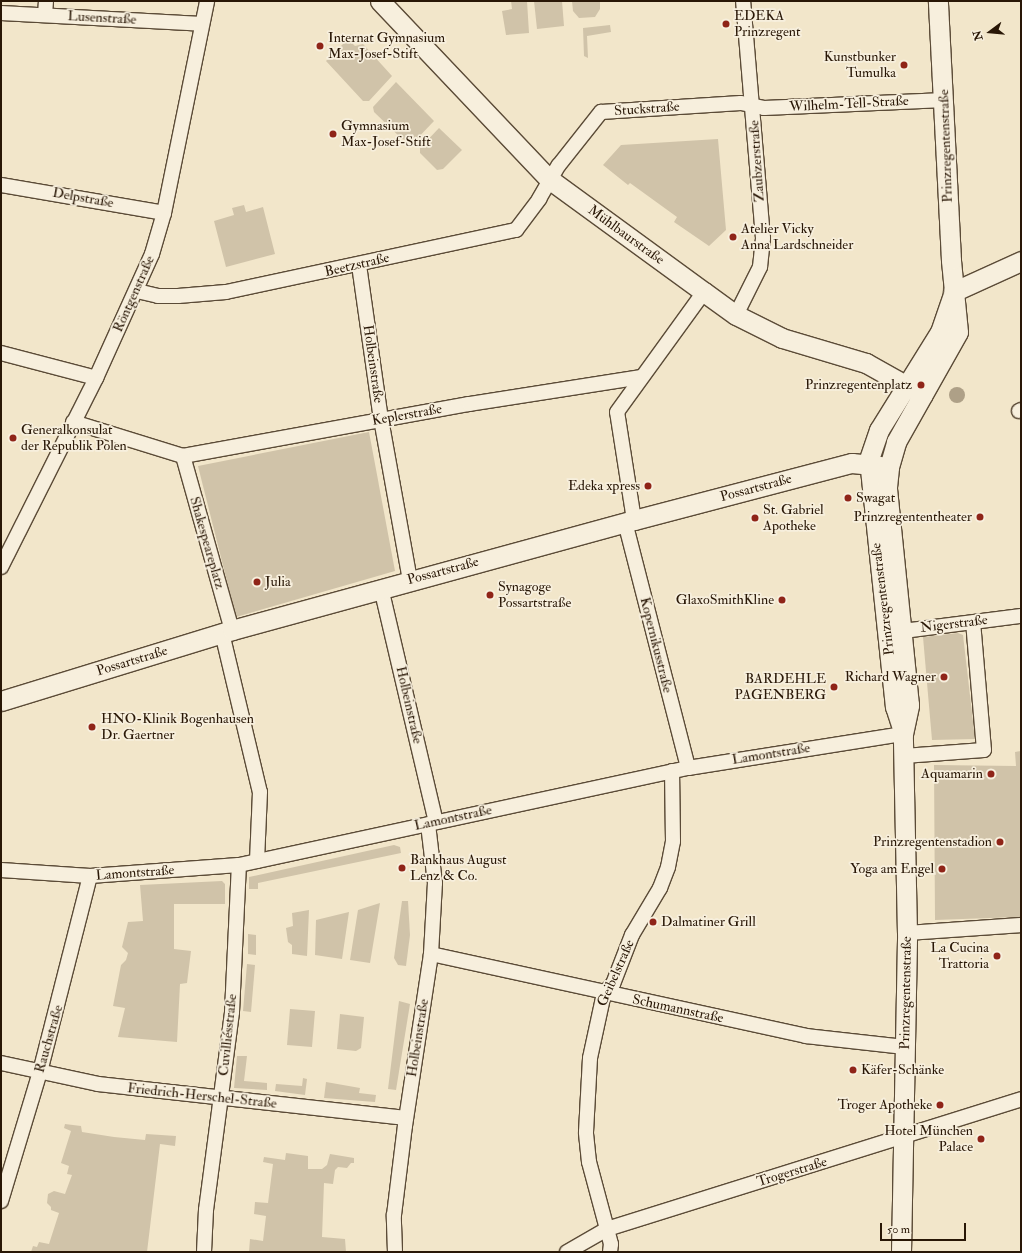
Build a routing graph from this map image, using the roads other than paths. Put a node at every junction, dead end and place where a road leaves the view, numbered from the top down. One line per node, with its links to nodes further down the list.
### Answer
1 (207, 1): 7 (street, Röntgenstraße)
2 (380, 1): 10 (main road, Mühlbaurstraße)
3 (743, 1): 9 (street, Zaubzerstraße)
4 (938, 1): 8 (main road, Prinzregentenstraße)
5 (45, 8): 6 (street, Lusenstraße); 7 (street, Lusenstraße)
6 (1, 13)
7 (202, 24): 12 (street, Röntgenstraße)
8 (945, 100): 9 (street, Wilhelm-Tell-Straße); 17 (main road, Prinzregentenstraße)
9 (753, 105): 10 (street, Stuckstraße); 18 (street, Zaubzerstraße)
10 (549, 179): 14 (street, Beetzstraße); 16 (main road, Mühlbaurstraße)
11 (1, 185): 12 (street, Delpstraße)
12 (164, 214): 15 (street, Röntgenstraße)
13 (1021, 261): 17 (main road)
14 (359, 265): 15 (street, Beetzstraße); 23 (street, Holbeinstraße)
15 (136, 291): 21 (street, Röntgenstraße)
16 (704, 292): 18 (main road, Mühlbaurstraße); 20 (street)
17 (953, 292): 22 (main road, Prinzregentenstraße)
18 (736, 315): 22 (main road, Mühlbaurstraße)
19 (1, 352): 21 (street)
20 (641, 377): 23 (street, Keplerstraße); 28 (street, Kopernikusstraße)
21 (96, 378): 24 (street, Röntgenstraße)
22 (915, 390): 26 (main road, Prinzregentenstraße); 27 (main road, Prinzregentenstraße)
23 (381, 419): 25 (street, Keplerstraße); 30 (street, Holbeinstraße)
24 (73, 422): 25 (street, Keplerstraße); 29 (street, Röntgenstraße)
25 (183, 456): 35 (street, Shakespeareplatz)
26 (868, 463): 27 (main road, Possartstraße); 28 (main road, Possartstraße); 34 (main road, Prinzregentenstraße)
27 (889, 467): 34 (main road, Prinzregentenstraße)
28 (630, 521): 30 (main road, Possartstraße); 39 (street, Kopernikusstraße)
29 (1, 567)
30 (410, 580): 31 (main road, Possartstraße)
31 (381, 588): 35 (main road, Possartstraße); 41 (street, Holbeinstraße)
32 (1021, 616): 33 (street, Nigerstraße)
33 (973, 622): 34 (street, Nigerstraße); 38 (street)
34 (894, 628): 37 (main road, Prinzregentenstraße)
35 (227, 632): 36 (main road, Possartstraße); 42 (street)
36 (1, 701)
37 (903, 734): 38 (main road, Prinzregentenstraße); 39 (street, Lamontstraße)
38 (904, 756): 47 (main road, Prinzregentenstraße)
39 (688, 768): 40 (street, Lamontstraße)
40 (672, 771): 41 (street, Lamontstraße); 49 (street, Geibelstraße)
41 (432, 823): 42 (street, Lamontstraße); 48 (street, Holbeinstraße)
42 (257, 861): 43 (street, Lamontstraße)
43 (239, 865): 45 (street, Lamontstraße); 53 (street, Cuvilliésstraße)
44 (1, 870): 45 (street, Lamontstraße)
45 (90, 876): 52 (street, Rauchstraße)
46 (1021, 925): 47 (street)
47 (907, 933): 50 (main road, Prinzregentenstraße)
48 (431, 954): 49 (street, Schumannstraße); 55 (street, Holbeinstraße)
49 (604, 993): 50 (street, Schumannstraße); 58 (street, Geibelstraße)
50 (904, 1047): 56 (main road, Prinzregentenstraße)
51 (1, 1063): 52 (street, Friedrich-Herschel-Straße)
52 (40, 1072): 53 (street, Friedrich-Herschel-Straße); 57 (street, Rauchstraße)
53 (222, 1097): 55 (street, Friedrich-Herschel-Straße); 59 (street, Cuvilliésstraße)
54 (1021, 1099): 56 (street, Trogerstraße)
55 (406, 1118): 60 (street, Holbeinstraße)
56 (902, 1138): 58 (street, Trogerstraße); 63 (main road, Prinzregentenstraße)
57 (1, 1201)
58 (607, 1229): 61 (street, Trogerstraße); 62 (street, Geibelstraße)
59 (204, 1252)
60 (396, 1252)
61 (567, 1252)
62 (610, 1252)
63 (901, 1252)

